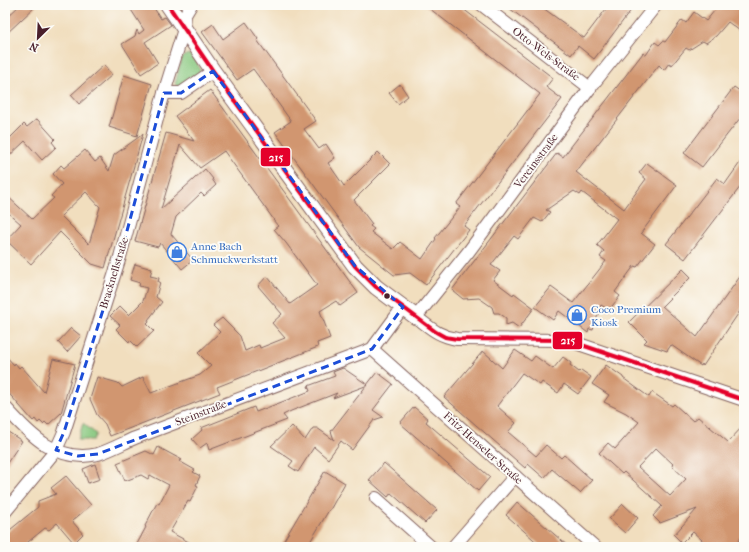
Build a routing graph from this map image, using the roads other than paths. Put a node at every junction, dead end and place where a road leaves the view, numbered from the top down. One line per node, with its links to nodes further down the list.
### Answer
1 (168, 5): 5 (street)
2 (191, 5): 5 (street, Bracknellstraße)
3 (482, 5): 7 (street, Otto-Wels-Straße)
4 (656, 5): 7 (street, Vereinsstraße)
5 (184, 29): 6 (street); 8 (street, Bracknellstraße)
6 (213, 71): 8 (street); 9 (street)
7 (590, 88): 10 (street, Vereinsstraße)
8 (164, 93): 14 (street, Bracknellstraße)
9 (402, 307): 10 (street); 11 (street)
10 (416, 317): 12 (street)
11 (372, 349): 14 (street, Steinstraße); 15 (street, Fritz-Henseler-Straße)
12 (744, 400)
13 (5, 406): 14 (street, Steinstraße)
14 (56, 450): 17 (street)
15 (515, 476): 19 (street); 20 (street, Fritz-Henseler-Straße)
16 (376, 498): 18 (street)
17 (5, 512)
18 (431, 547)
19 (452, 547)
20 (595, 547)

